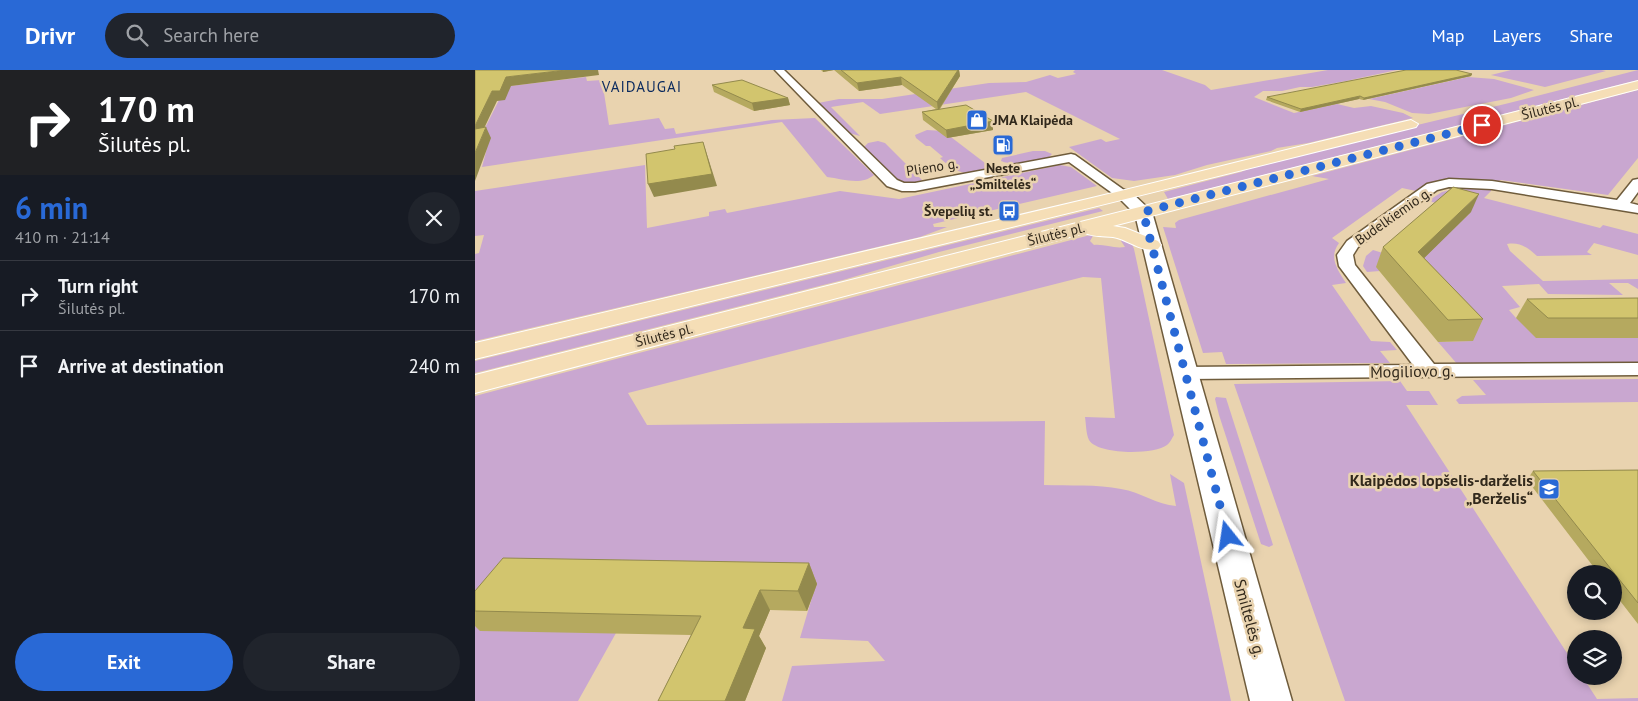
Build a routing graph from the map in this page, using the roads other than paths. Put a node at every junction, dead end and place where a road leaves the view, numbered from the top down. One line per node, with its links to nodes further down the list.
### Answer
1 (779, 70): 5 (street, Plieno g.)
2 (1638, 85): 8 (main road, Šilutės pl.)
3 (1420, 122): 5 (main road, Šilutės pl.)
4 (1638, 183): 6 (street)
5 (1124, 196): 8 (street); 11 (main road, Šilutės pl.)
6 (1621, 205): 7 (street, Budelkiemio g.); 13 (street, Budelkiemio g.)
7 (1638, 209)
8 (1143, 212): 9 (main road, Šilutės pl.); 10 (street, Smiltelės g.)
9 (1069, 231): 10 (main road); 15 (main road, Šilutės pl.)
10 (1151, 245): 14 (street, Smiltelės g.)
11 (475, 352)
12 (1638, 369): 13 (street, Mogiliovo g.)
13 (1428, 371): 14 (street, Mogiliovo g.)
14 (1185, 373): 16 (street, Smiltelės g.)
15 (475, 384)
16 (1271, 701)

